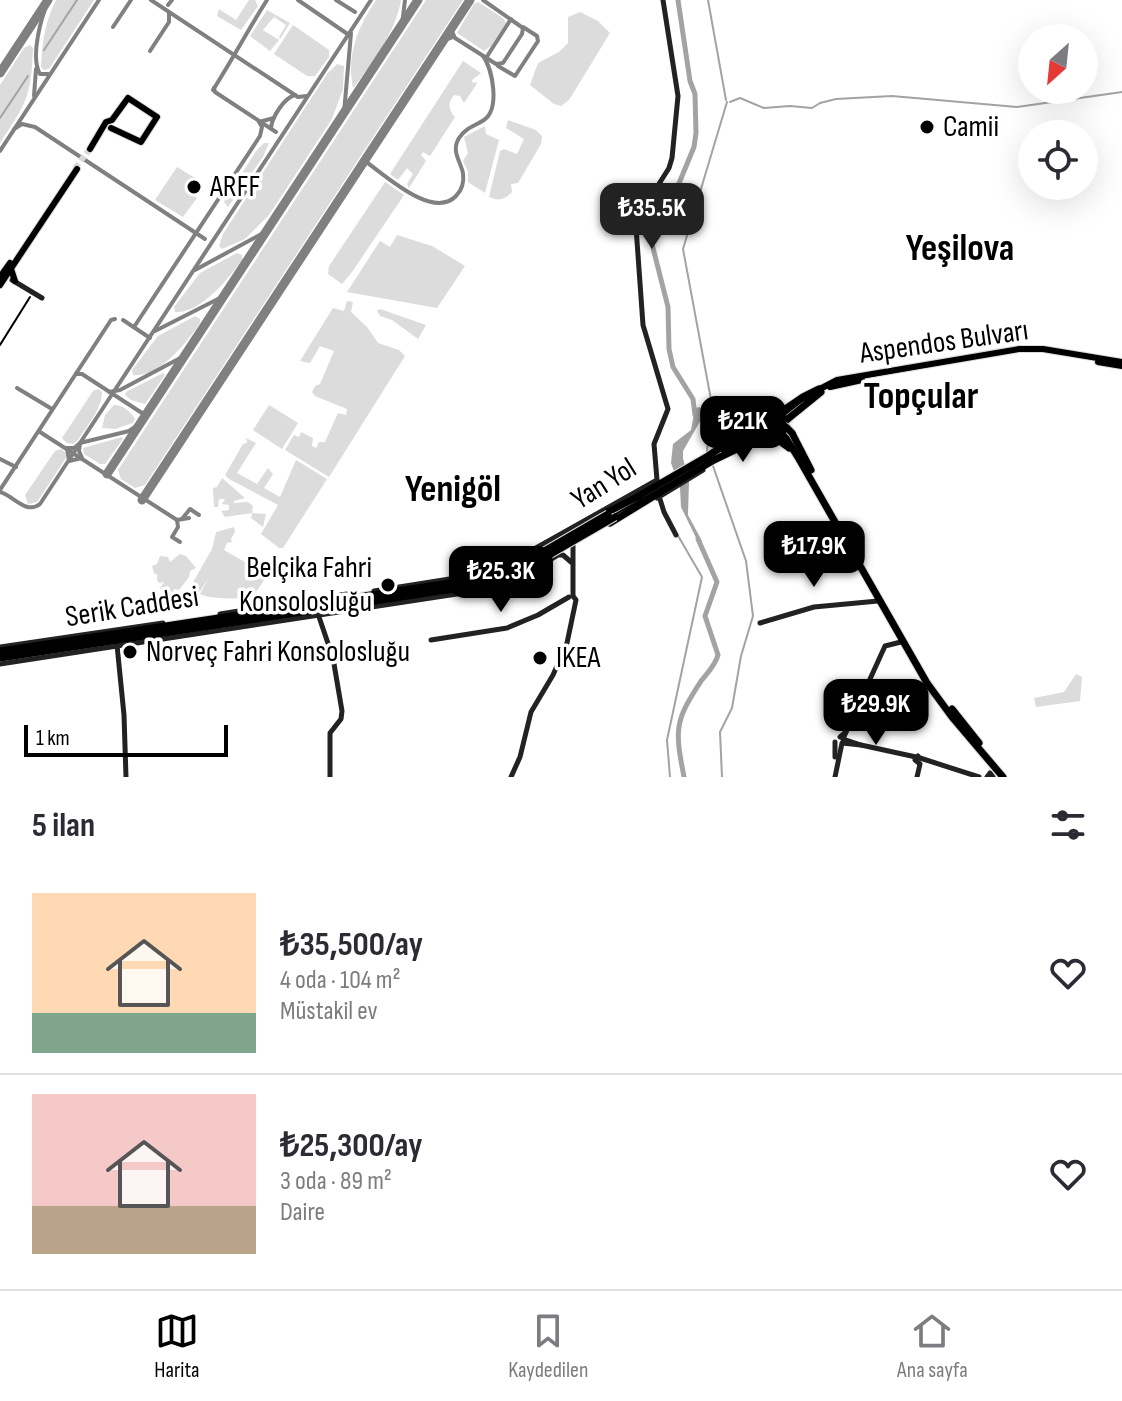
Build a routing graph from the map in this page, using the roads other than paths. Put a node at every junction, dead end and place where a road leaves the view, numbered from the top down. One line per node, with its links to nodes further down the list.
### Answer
1 (663, 0): 13 (street, Yan Yol)
2 (110, 125): 2 (main road); 3 (main road)
3 (90, 150)
4 (14, 262): 5 (main road); 5 (main road); 6 (main road)
5 (3, 279): 6 (street); 6 (main road)
6 (14, 283): 7 (street)
7 (41, 299)
8 (1122, 364): 9 (main road, Aspendos Bulvarı)
9 (820, 391): 10 (highway)
10 (776, 423): 11 (highway); 12 (main road); 12 (highway); 14 (highway)
11 (757, 441): 12 (highway); 14 (highway)
12 (712, 460): 13 (highway, Serik Caddesi); 14 (highway, bridge)
13 (654, 493): 15 (highway, Serik Caddesi); 15 (highway, Serik Caddesi); 18 (street); 19 (highway)
14 (823, 498): 16 (highway); 43 (highway)
15 (609, 512): 17 (highway); 21 (highway, Serik Caddesi, bridge); 21 (highway, Serik Caddesi, bridge)
16 (838, 527): 25 (highway); 43 (highway)
17 (566, 534): 19 (street); 21 (highway); 24 (street, Yan Yol)
18 (676, 535)
19 (572, 550): 20 (highway); 26 (street); 26 (street)
20 (543, 563): 22 (highway); 23 (street, Yan Yol)
21 (474, 583): 22 (highway); 24 (highway, Serik Caddesi)
22 (493, 584): 23 (street)
23 (506, 584): 24 (street, Yan Yol)
24 (423, 591): 27 (street, Yan Yol); 28 (highway, Serik Caddesi); 36 (highway, Serik Caddesi)
25 (877, 599): 29 (street); 38 (highway)
26 (571, 600): 26 (street); 46 (street)
27 (318, 614): 33 (street, Yan Yol); 45 (street)
28 (210, 619): 30 (street); 32 (highway, Serik Caddesi)
29 (759, 620)
30 (180, 622)
31 (170, 624): 32 (street)
32 (142, 630): 36 (highway, Serik Caddesi)
33 (191, 634): 35 (street); 37 (street, Yan Yol)
34 (171, 636): 37 (street)
35 (180, 638)
36 (105, 640): 37 (street, Yan Yol); 39 (highway, Serik Caddesi); 40 (highway, Serik Caddesi); 44 (street)
37 (137, 642)
38 (901, 642): 41 (street); 43 (highway)
39 (0, 649)
40 (0, 661)
41 (840, 740): 42 (street); 47 (street)
42 (918, 760): 43 (street); 48 (street)
43 (993, 775)
44 (126, 777)
45 (330, 777)
46 (511, 777)
47 (834, 777)
48 (916, 777)

